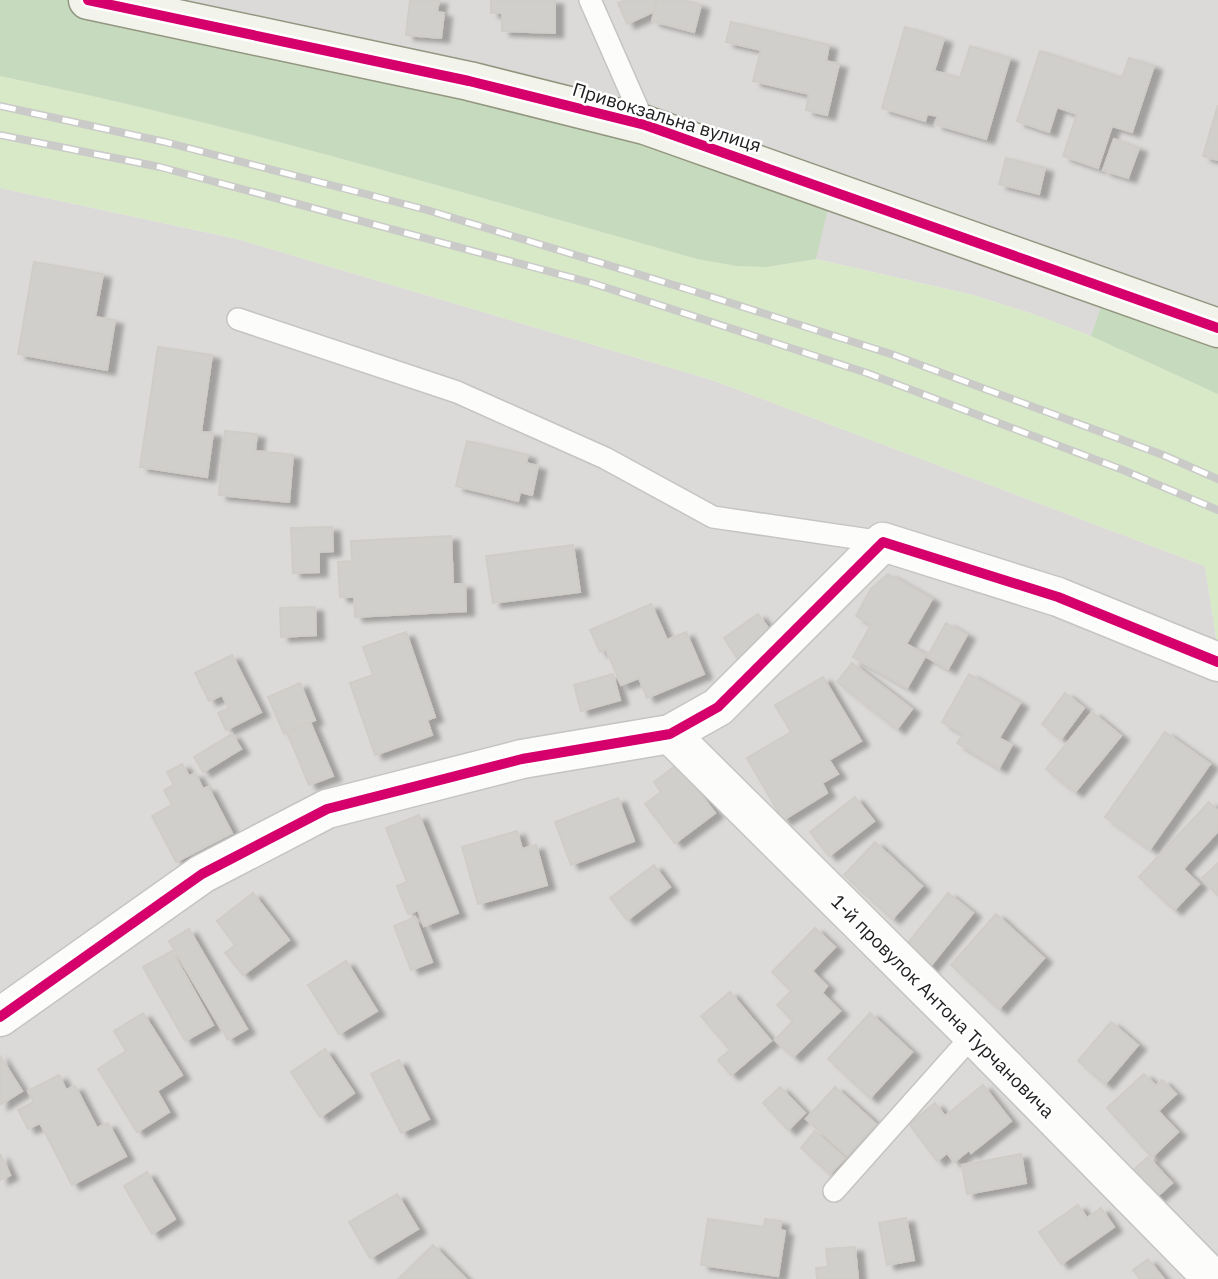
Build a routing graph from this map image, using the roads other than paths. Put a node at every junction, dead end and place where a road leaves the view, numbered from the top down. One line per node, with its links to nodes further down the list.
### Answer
1 (88, 0): 3 (street, Привокзальна вулиця)
2 (590, 0): 3 (lane)
3 (645, 125): 5 (street, Привокзальна вулиця)
4 (238, 319): 6 (lane)
5 (1218, 328)
6 (883, 542): 7 (street); 8 (street)
7 (1218, 662)
8 (670, 734): 9 (street); 10 (street, 1-й провулок Антона Турчановича)
9 (0, 1017)
10 (973, 1035): 11 (lane); 12 (street, 1-й провулок Антона Турчановича)
11 (834, 1191)
12 (1213, 1279)

